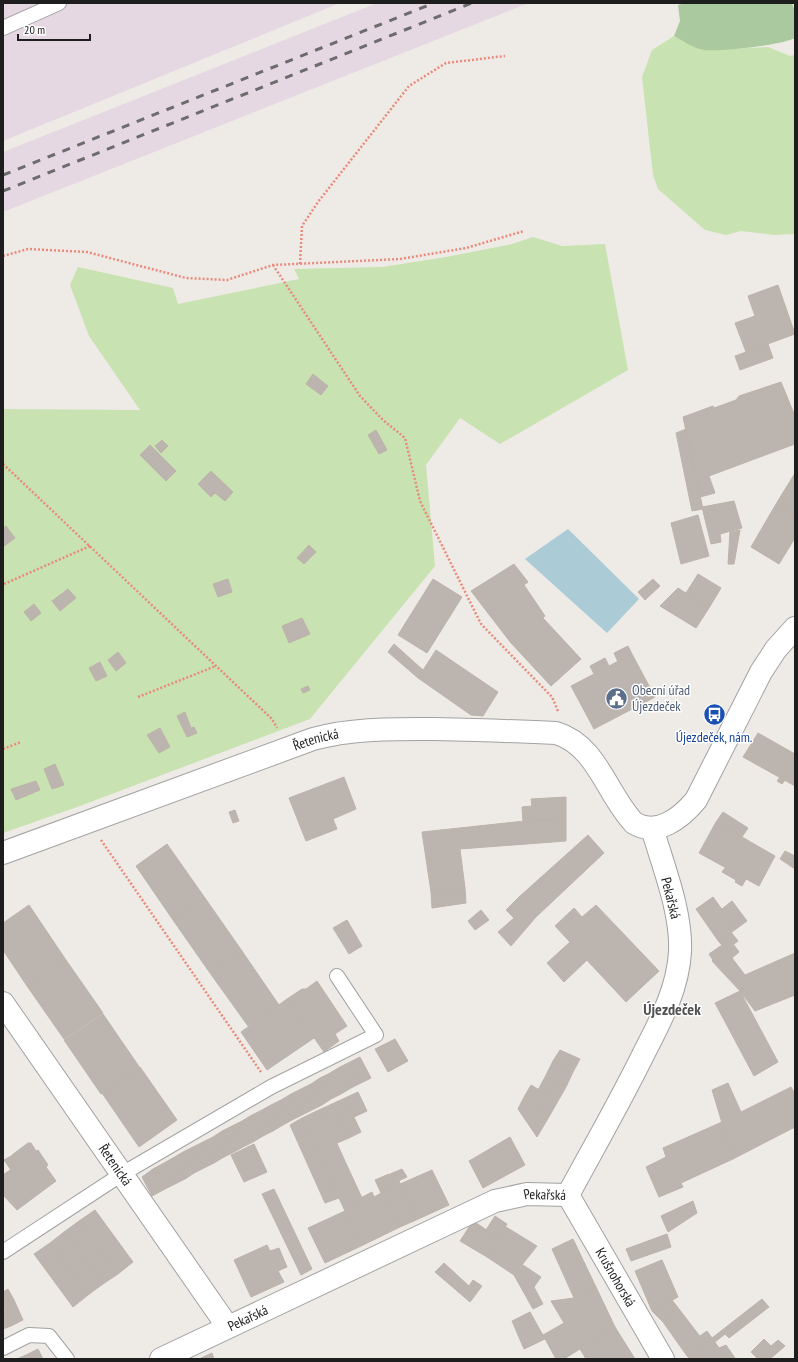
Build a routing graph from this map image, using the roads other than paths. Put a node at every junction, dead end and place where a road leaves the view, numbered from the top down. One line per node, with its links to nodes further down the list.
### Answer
1 (59, 3): 2 (lane)
2 (3, 28)
3 (795, 628): 4 (street)
4 (652, 828): 5 (street, Řetenická); 9 (street, Pekařská)
5 (3, 853)
6 (337, 976): 8 (lane)
7 (3, 1003): 8 (street, Řetenická)
8 (122, 1174): 10 (lane); 11 (street, Řetenická)
9 (568, 1195): 11 (street, Pekařská); 15 (street, Krušnohorská)
10 (3, 1252)
11 (228, 1327): 14 (street, Pekařská)
12 (3, 1348): 13 (lane)
13 (67, 1359)
14 (161, 1359)
15 (663, 1359)

